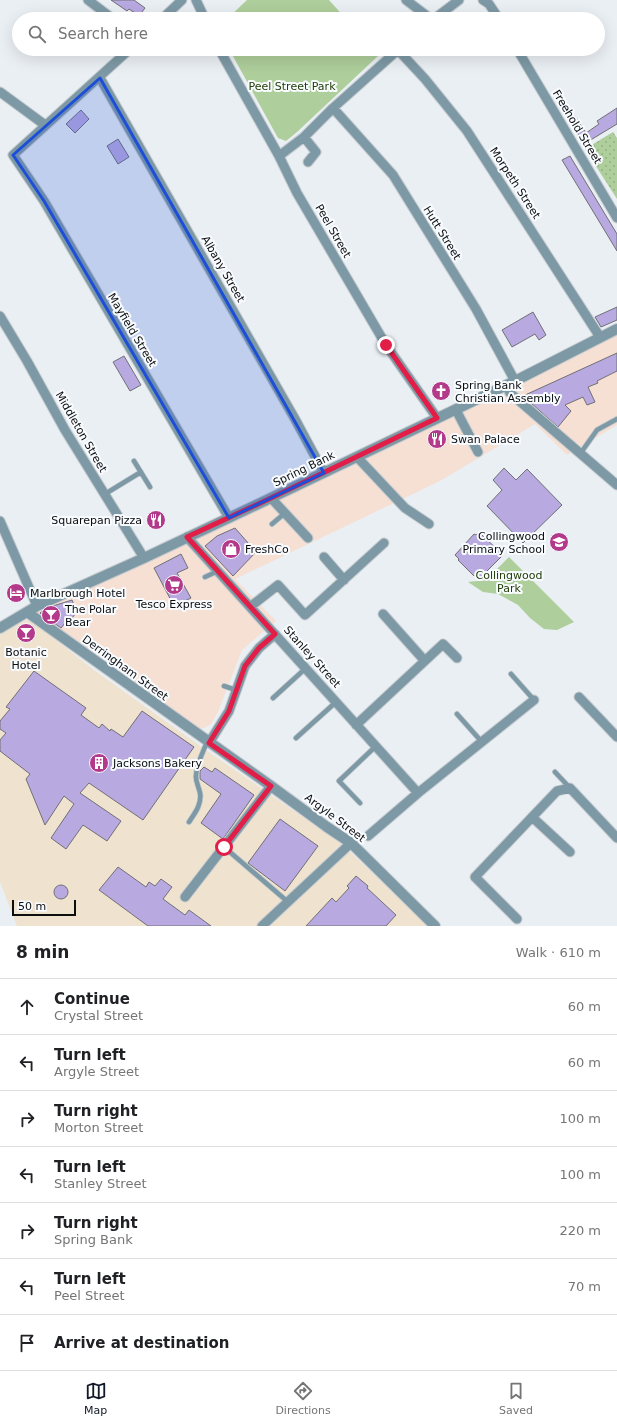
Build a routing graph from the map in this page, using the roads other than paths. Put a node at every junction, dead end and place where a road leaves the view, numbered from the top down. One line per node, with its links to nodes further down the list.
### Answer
1 (88, 0): 7 (street)
2 (182, 0): 8 (street)
3 (196, 0): 9 (street)
4 (406, 0): 10 (street)
5 (459, 0): 11 (street)
6 (483, 0): 12 (street)
7 (104, 12)
8 (169, 12)
9 (202, 12)
10 (422, 12)
11 (442, 12)
12 (494, 12)
13 (123, 56): 18 (street)
14 (223, 56): 23 (street, Peel Street)
15 (390, 56): 20 (street)
16 (404, 56): 28 (street, Morpeth Street)
17 (521, 56): 25 (street, Freehold Street)
18 (100, 78): 21 (street); 38 (street, Albany Street)
19 (0, 92): 21 (street)
20 (333, 108): 22 (street); 29 (street, Hutt Street)
21 (45, 125): 44 (street, Mayfield Street)
22 (304, 137): 23 (street); 24 (street)
23 (279, 156): 31 (street, Peel Street)
24 (308, 162)
25 (617, 218)
26 (0, 316): 41 (street, Middleton Street)
27 (617, 330): 28 (street, Spring Bank)
28 (600, 337): 29 (street, Spring Bank)
29 (511, 383): 30 (street, Spring Bank); 34 (street, Hutt Street)
30 (456, 410): 31 (street, Spring Bank); 33 (street)
31 (437, 418): 35 (street, Spring Bank)
32 (617, 419): 34 (lane)
33 (478, 452)
34 (580, 454): 39 (street, Hutt Street)
35 (357, 457): 38 (street, Spring Bank); 47 (street)
36 (134, 461): 37 (lane)
37 (141, 472): 40 (lane); 41 (lane)
38 (324, 473): 42 (street, Spring Bank)
39 (617, 485)
40 (150, 487)
41 (104, 494): 52 (street, Middleton Street)
42 (271, 498): 43 (street); 44 (street, Spring Bank)
43 (285, 513): 46 (lane); 49 (street)
44 (229, 518): 48 (street, Spring Bank)
45 (0, 521): 56 (street)
46 (272, 524)
47 (430, 524)
48 (187, 537): 52 (street, Spring Bank); 53 (street, Stanley Street)
49 (308, 538)
50 (384, 543): 55 (street)
51 (324, 557): 55 (street)
52 (144, 558): 56 (street, Spring Bank)
53 (218, 571): 54 (lane); 57 (street, Stanley Street)
54 (205, 577)
55 (344, 580): 57 (street)
56 (37, 606): 58 (street, Spring Bank)
57 (250, 607): 61 (street, Stanley Street)
58 (27, 612): 60 (street, Spring Bank); 77 (street, Derringham Street)
59 (383, 614): 63 (street)
60 (0, 628)
61 (275, 634): 64 (street, Stanley Street); 67 (street)
62 (457, 658): 63 (street)
63 (424, 660): 73 (street)
64 (306, 668): 68 (lane); 71 (street, Stanley Street)
65 (511, 674): 70 (lane)
66 (224, 686): 67 (lane)
67 (236, 690): 77 (street)
68 (273, 698)
69 (579, 698): 74 (street)
70 (534, 700): 76 (street)
71 (336, 702): 73 (street, Stanley Street); 75 (lane)
72 (457, 714): 76 (lane)
73 (356, 725): 78 (street, Stanley Street)
74 (617, 737)
75 (296, 738)
76 (481, 741): 82 (street)
77 (208, 742): 80 (street, Argyle Street); 85 (lane)
78 (376, 746): 82 (street, Stanley Street); 83 (lane)
79 (555, 772): 81 (lane)
80 (271, 786): 88 (street, Argyle Street); 89 (street)
81 (570, 788): 84 (street); 87 (street)
82 (418, 793): 86 (street)
83 (360, 803)
84 (532, 817): 90 (street); 93 (street)
85 (189, 822)
86 (368, 836)
87 (617, 838)
88 (352, 843): 92 (street); 95 (street, Argyle Street)
89 (224, 847): 91 (street); 92 (lane)
90 (570, 852)
91 (185, 897)
92 (288, 902): 94 (street)
93 (517, 920)
94 (262, 926)
95 (436, 926)

